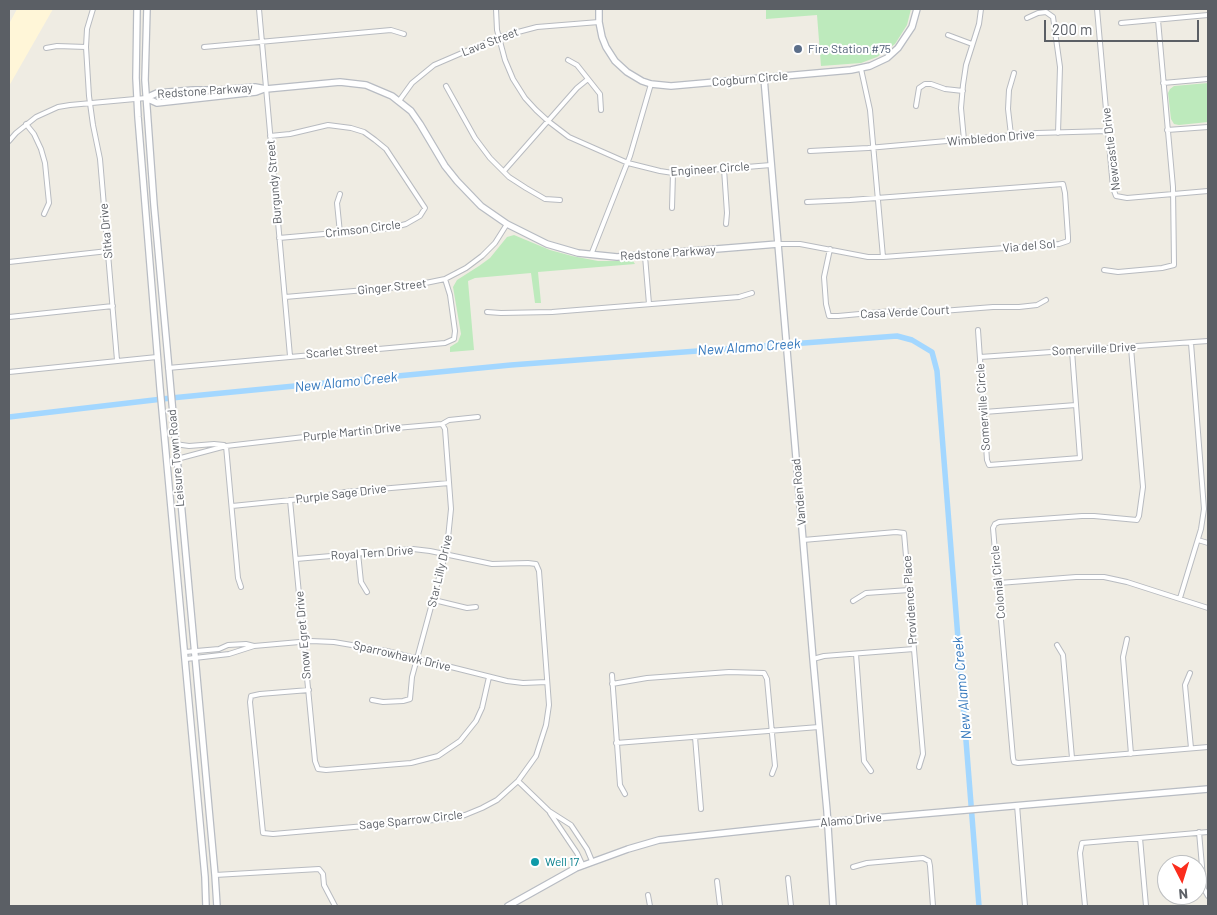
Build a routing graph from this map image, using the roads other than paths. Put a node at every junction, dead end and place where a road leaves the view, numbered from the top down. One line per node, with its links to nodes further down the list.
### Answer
1 (93, 9): 20 (street, Sitka Drive)
2 (137, 9): 35 (main road, Leisure Town Road)
3 (147, 9): 34 (main road, Leisure Town Road)
4 (259, 9): 18 (street, Burgundy Street)
5 (496, 9): 17 (street, Engineer Circle)
6 (599, 9): 13 (main road, Cogburn Circle)
7 (917, 9): 24 (main road, Cogburn Circle)
8 (981, 9): 19 (street)
9 (1097, 9): 44 (street, Newcastle Drive)
10 (1208, 15): 12 (street)
11 (1027, 18): 45 (street)
12 (1158, 20): 14 (street); 29 (street)
13 (599, 22): 17 (street, Lava Street); 30 (main road, Cogburn Circle)
14 (1121, 23)
15 (404, 34): 18 (street)
16 (948, 35): 19 (street)
17 (499, 37): 36 (street, Lava Street); 40 (street, Engineer Circle)
18 (262, 41): 21 (street); 32 (street, Burgundy Street)
19 (972, 44): 33 (street)
20 (86, 47): 22 (street); 37 (street, Sitka Drive)
21 (204, 47)
22 (46, 48)
23 (568, 60): 27 (street)
24 (862, 69): 26 (main road, Cogburn Circle); 50 (street)
25 (1014, 73): 47 (street)
26 (764, 78): 30 (main road, Cogburn Circle); 53 (main road, Vanden Road)
27 (588, 79): 39 (street); 40 (street)
28 (1208, 79): 29 (street)
29 (1163, 83): 43 (street)
30 (651, 84): 52 (street)
31 (446, 86): 55 (street)
32 (266, 88): 34 (main road, Redstone Parkway); 34 (main road, Redstone Parkway); 36 (main road, Redstone Parkway); 46 (street, Burgundy Street)
33 (962, 91): 38 (street); 48 (street)
34 (146, 98): 35 (street); 94 (main road, Leisure Town Road)
35 (137, 99): 37 (street); 91 (main road, Leisure Town Road)
36 (399, 101): 65 (main road, Redstone Parkway)
37 (89, 103): 41 (street); 71 (street, Sitka Drive)
38 (916, 106)
39 (601, 110)
40 (548, 122): 52 (street, Engineer Circle); 55 (street)
41 (26, 124): 49 (street); 64 (street)
42 (1208, 126): 43 (street)
43 (1167, 130): 59 (street)
44 (1108, 131): 45 (street, Wimbledon Drive); 59 (street, Newcastle Drive)
45 (1058, 133): 47 (street, Wimbledon Drive)
46 (270, 136): 67 (street, Crimson Circle); 68 (street, Burgundy Street)
47 (1011, 136): 48 (street, Wimbledon Drive)
48 (964, 140): 50 (street, Wimbledon Drive)
49 (9, 141)
50 (874, 148): 51 (street, Wimbledon Drive); 60 (street)
51 (810, 151)
52 (628, 163): 56 (street, Engineer Circle); 72 (street)
53 (771, 165): 54 (street, Engineer Circle); 69 (main road, Vanden Road)
54 (724, 169): 56 (street, Engineer Circle); 66 (street)
55 (504, 171): 61 (street)
56 (673, 173): 63 (street)
57 (1208, 191): 59 (street, Newcastle Drive)
58 (340, 194): 67 (street)
59 (1173, 194): 76 (street)
60 (878, 198): 62 (street); 74 (street); 74 (street, Via del Sol)
61 (560, 200)
62 (808, 202)
63 (672, 208)
64 (44, 214)
65 (507, 224): 72 (main road, Redstone Parkway); 77 (street, Ginger Street)
66 (726, 224)
67 (340, 233): 68 (street, Crimson Circle)
68 (280, 238): 79 (street, Burgundy Street)
69 (778, 244): 70 (street, Via del Sol); 73 (main road, Redstone Parkway); 108 (main road, Vanden Road)
70 (830, 249): 74 (street, Via del Sol); 80 (street, Casa Verde Court)
71 (108, 251): 75 (street); 82 (street, Sitka Drive)
72 (591, 255): 73 (main road, Redstone Parkway)
73 (645, 256): 81 (street)
74 (883, 257)
75 (9, 262)
76 (1104, 270)
77 (445, 279): 79 (street, Ginger Street); 90 (street, Scarlet Street)
78 (752, 293): 81 (street)
79 (285, 297): 90 (street, Burgundy Street)
80 (1046, 300)
81 (649, 304): 83 (street)
82 (113, 306): 84 (street); 93 (street, Sitka Drive)
83 (487, 312)
84 (9, 317)
85 (978, 330): 92 (street, Somerville Circle)
86 (1208, 341): 87 (street, Somerville Drive)
87 (1191, 342): 88 (street, Somerville Drive); 104 (street)
88 (1131, 348): 89 (street, Somerville Drive); 115 (street, Colonial Circle)
89 (1072, 351): 92 (street, Somerville Drive); 96 (street, Somerville Circle)
90 (290, 356): 94 (street, Scarlet Street)
91 (157, 357): 93 (street); 130 (main road, Leisure Town Road)
92 (980, 357): 97 (street, Somerville Circle)
93 (117, 360): 95 (street)
94 (168, 368): 100 (main road, Leisure Town Road)
95 (9, 372)
96 (1076, 405): 97 (street); 97 (street, Somerville Circle)
97 (984, 412)
98 (478, 417): 99 (street, Purple Martin Drive)
99 (442, 424): 101 (street, Purple Martin Drive); 105 (street, Star Lilly Drive)
100 (175, 444): 101 (street, Purple Martin Drive); 102 (main road, Leisure Town Road)
101 (226, 446): 102 (street, Purple Martin Drive); 107 (street)
102 (176, 459): 129 (main road, Leisure Town Road)
103 (1208, 479): 104 (street)
104 (1202, 480): 109 (street)
105 (449, 483): 106 (street, Purple Sage Drive); 112 (street, Star Lilly Drive)
106 (290, 500): 107 (street, Purple Sage Drive); 113 (street, Snow Egret Drive)
107 (232, 506): 116 (street)
108 (803, 540): 117 (street, Providence Place); 135 (main road, Vanden Road)
109 (1198, 540): 110 (street); 119 (street)
110 (1208, 543)
111 (358, 553): 112 (street, Royal Tern Drive); 113 (street, Royal Tern Drive); 118 (street)
112 (446, 554): 114 (street, Royal Tern Drive); 120 (street, Star Lilly Drive)
113 (296, 559): 125 (street, Snow Egret Drive)
114 (536, 564): 139 (street, Sage Sparrow Circle)
115 (998, 583): 119 (street); 150 (street, Colonial Circle)
116 (242, 587)
117 (909, 590): 121 (street); 128 (street, Providence Place)
118 (368, 592)
119 (1180, 598): 123 (street)
120 (434, 600): 122 (street); 133 (street, Star Lilly Drive)
121 (854, 600)
122 (476, 607)
123 (1208, 608)
124 (1127, 639): 149 (street)
125 (304, 642): 127 (street, Sparrowhawk Drive); 133 (street, Sparrowhawk Drive); 141 (street, Snow Egret Drive)
126 (1056, 645): 150 (street)
127 (254, 646): 129 (street, Sparrowhawk Drive); 132 (street, Sparrowhawk Drive)
128 (914, 649): 131 (street); 151 (street, Providence Place)
129 (194, 651): 130 (street, Sparrowhawk Drive); 132 (main road, Leisure Town Road)
130 (185, 652): 134 (main road, Leisure Town Road)
131 (856, 654): 135 (street); 152 (street)
132 (194, 658): 134 (street, Sparrowhawk Drive); 167 (main road, Leisure Town Road)
133 (417, 658): 138 (street, Sparrowhawk Drive); 142 (street, Star Lilly Drive)
134 (186, 659): 172 (main road, Leisure Town Road)
135 (812, 659): 143 (main road, Vanden Road)
136 (1190, 673): 148 (street)
137 (612, 675): 140 (street)
138 (489, 678): 139 (street, Sparrowhawk Drive); 141 (street, Snow Egret Drive)
139 (548, 682): 154 (street, Sage Sparrow Circle)
140 (612, 684): 144 (street); 146 (street)
141 (308, 690): 154 (street, Sage Sparrow Circle)
142 (372, 700)
143 (819, 727): 144 (street); 160 (main road, Vanden Road)
144 (771, 731): 145 (street); 153 (street)
145 (695, 737): 146 (street); 158 (street)
146 (616, 743): 156 (street)
147 (1208, 747): 148 (street, Colonial Circle)
148 (1191, 748): 149 (street, Colonial Circle)
149 (1131, 754): 150 (street, Colonial Circle)
150 (1072, 758)
151 (919, 767)
152 (872, 771)
153 (772, 774)
154 (518, 781): 159 (street)
155 (1208, 789): 157 (main road, Alamo Drive)
156 (625, 794)
157 (1017, 805): 160 (main road, Alamo Drive); 181 (street)
158 (700, 810)
159 (549, 811): 164 (street); 165 (street)
160 (827, 822): 164 (main road, Alamo Drive); 179 (main road, Vanden Road)
161 (1199, 832): 162 (street); 163 (street); 171 (street)
162 (1208, 832)
163 (1140, 838): 182 (street); 183 (street)
164 (592, 862): 165 (main road, Alamo Drive)
165 (583, 866): 175 (main road, Alamo Drive)
166 (853, 868): 180 (street)
167 (215, 875): 173 (main road, Leisure Town Road); 174 (street)
168 (788, 878): 178 (street)
169 (717, 881): 177 (street)
170 (648, 895): 176 (street)
171 (1208, 896)
172 (206, 906)
173 (216, 906)
174 (335, 906)
175 (508, 906)
176 (650, 906)
177 (720, 906)
178 (791, 906)
179 (834, 906)
180 (933, 906)
181 (1025, 906)
182 (1085, 906)
183 (1146, 906)

